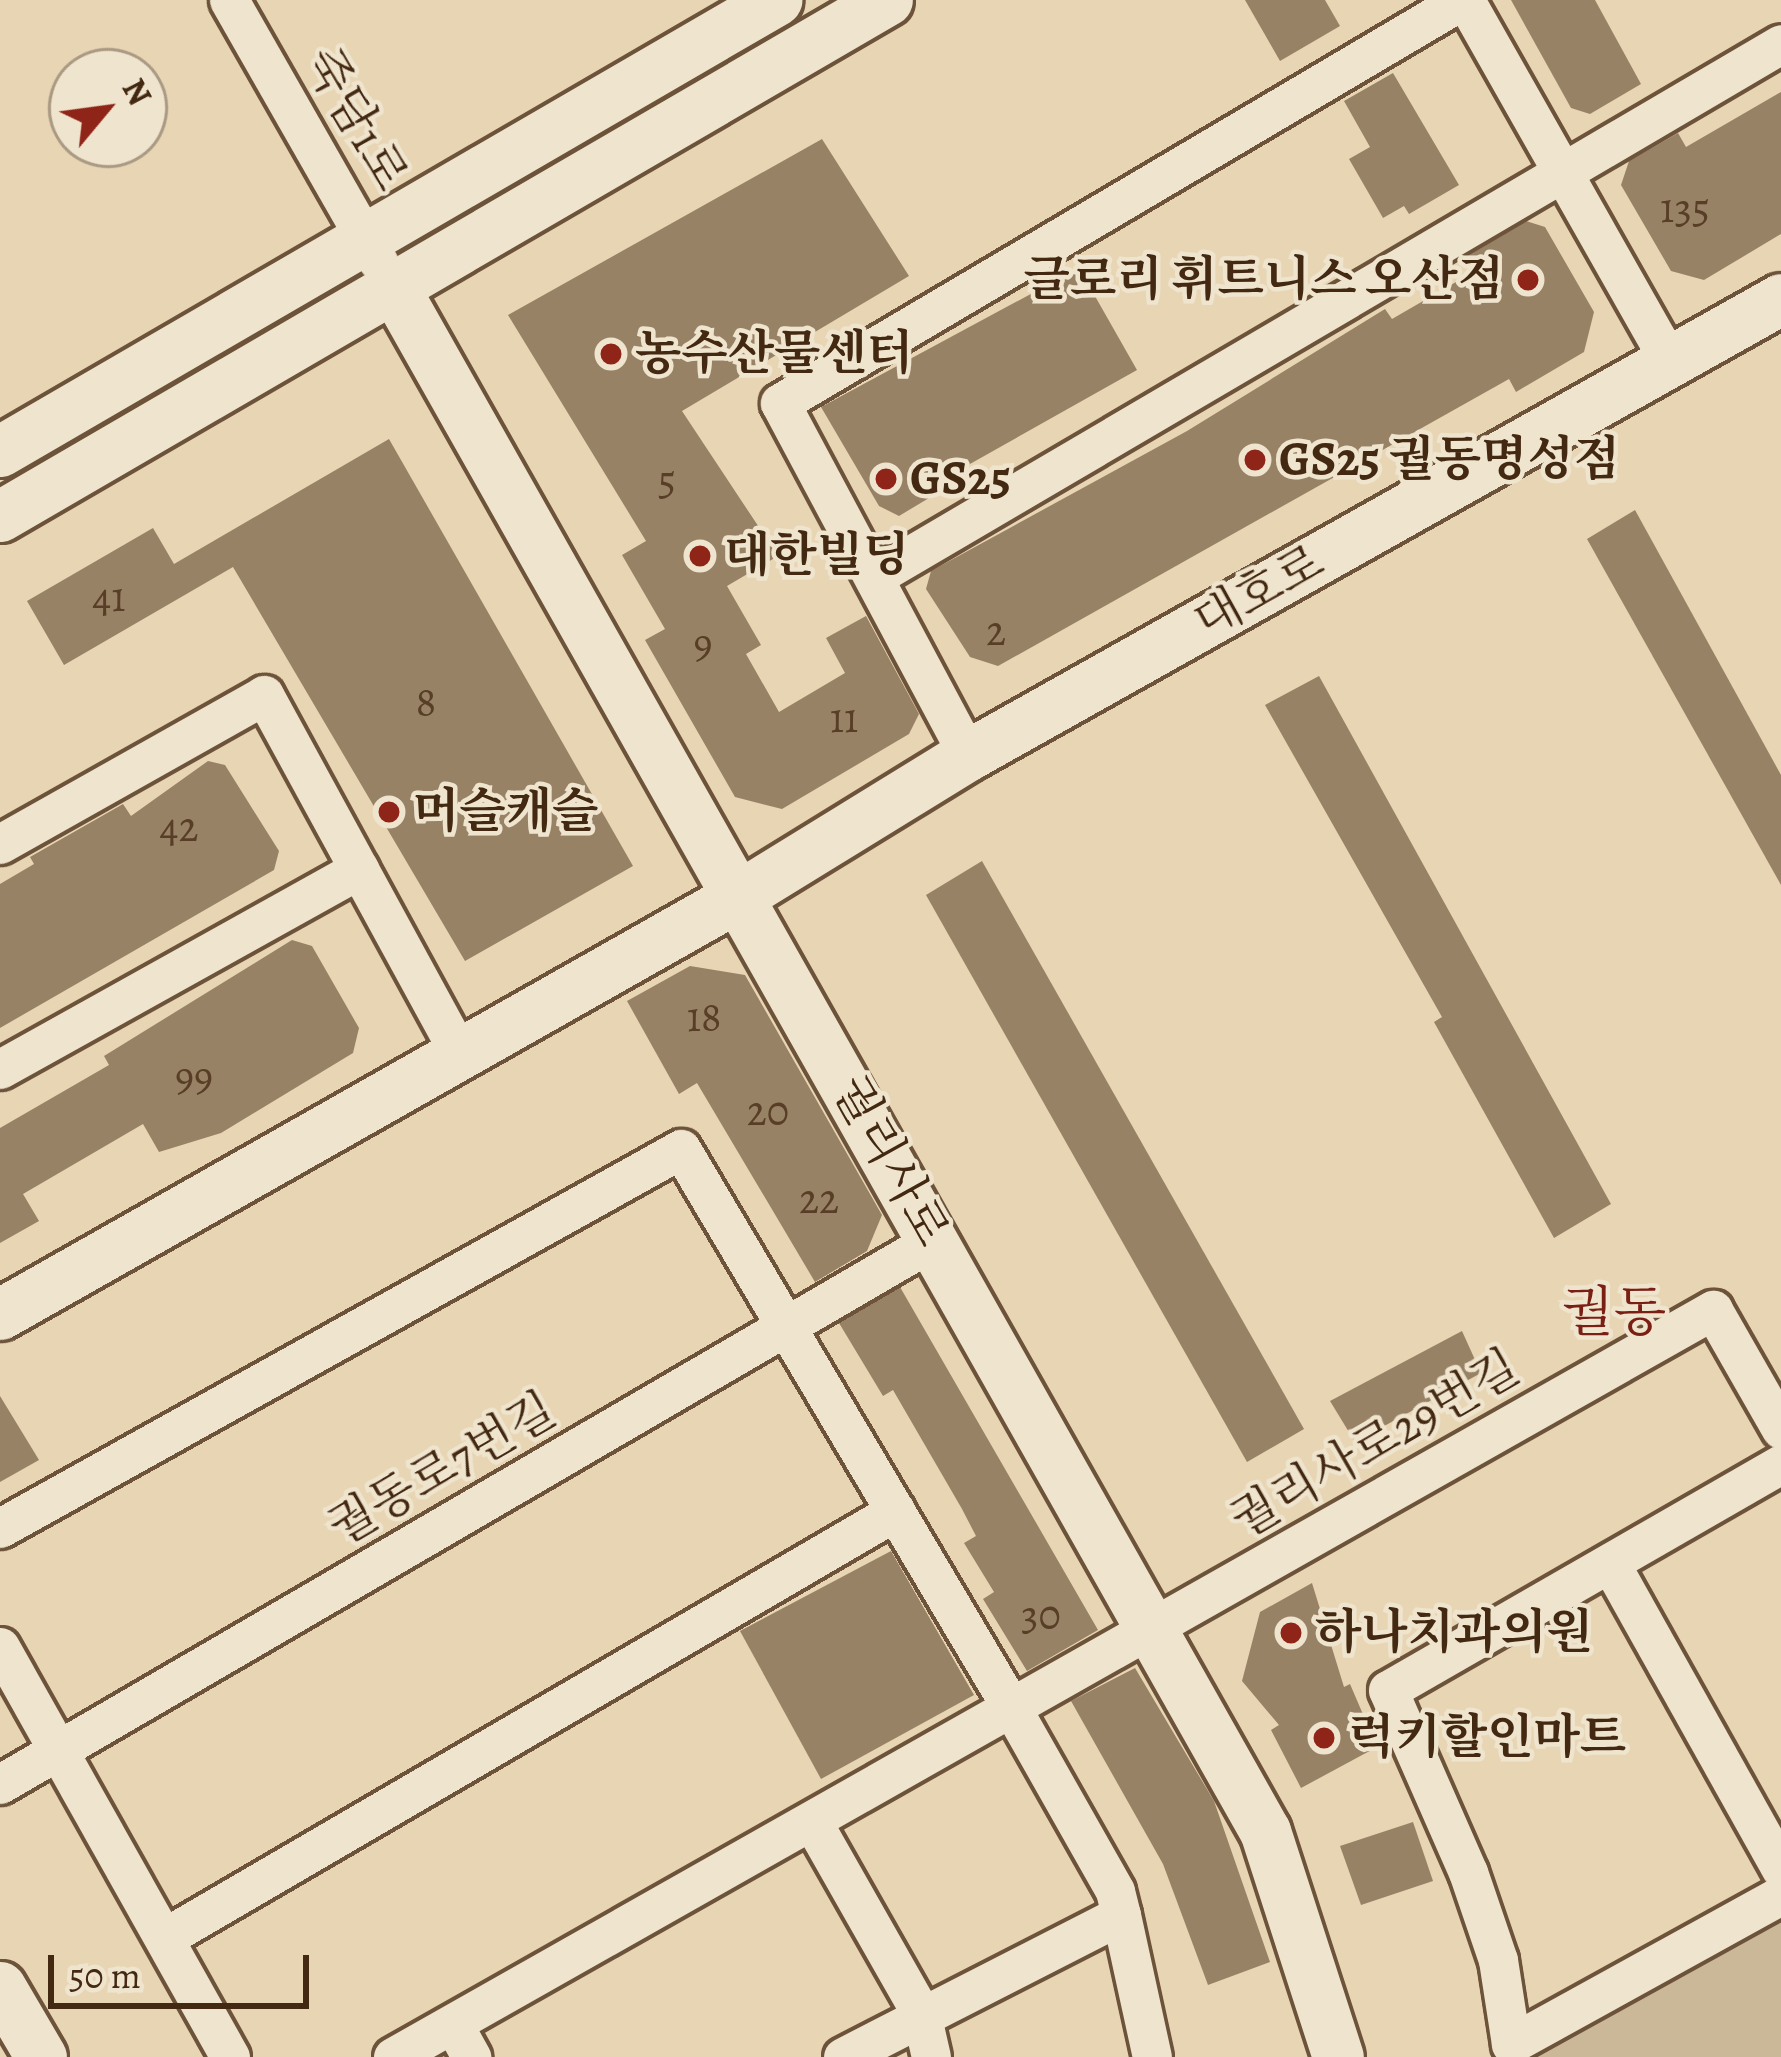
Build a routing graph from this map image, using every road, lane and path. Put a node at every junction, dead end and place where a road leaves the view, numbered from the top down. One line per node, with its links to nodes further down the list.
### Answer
1 (229, 0): 7 (street, 죽담1로)
2 (776, 0): 7 (street)
3 (887, 0): 8 (street)
4 (1464, 0): 6 (street); 13 (street)
5 (1781, 44): 6 (street)
6 (1557, 171): 10 (street); 13 (street)
7 (367, 241): 8 (street, 죽담1로); 11 (street)
8 (394, 288): 12 (street); 17 (street, 궐리사로)
9 (1781, 298): 10 (street, 대호로)
10 (1669, 361): 14 (street, 대호로)
11 (0, 451)
12 (0, 516)
13 (877, 575): 14 (street)
14 (968, 755): 17 (street, 대호로)
15 (0, 844): 16 (street)
16 (359, 869): 18 (street); 19 (street)
17 (742, 894): 18 (street, 대호로); 20 (street, 궐리사로)
18 (459, 1052): 21 (street, 대호로)
19 (0, 1069)
20 (934, 1240): 22 (street, 궐동로7번길); 28 (street, 궐리사로)
21 (0, 1314)
22 (787, 1329): 25 (street); 26 (street); 31 (street, 궐동로7번길)
23 (1781, 1429): 28 (street, 궐리사로29번길)
24 (1781, 1464): 27 (street)
25 (896, 1511): 30 (street); 37 (street)
26 (0, 1528)
27 (1610, 1563): 34 (street); 41 (street)
28 (1156, 1628): 30 (street); 48 (street, 궐리사로)
29 (0, 1647): 31 (street)
30 (1011, 1707): 33 (street); 36 (street)
31 (58, 1751): 32 (street, 궐동로7번길); 37 (street)
32 (0, 1784)
33 (814, 1825): 39 (street); 40 (street)
34 (1781, 1869)
35 (1781, 1894): 41 (street)
36 (1121, 1916): 39 (street); 47 (street)
37 (164, 1938): 43 (street)
38 (0, 1987): 42 (street)
39 (921, 2013): 45 (street); 46 (street)
40 (462, 2040): 44 (street)
41 (1511, 2051)
42 (41, 2057)
43 (230, 2057)
44 (393, 2057)
45 (843, 2057)
46 (931, 2057)
47 (1152, 2057)
48 (1338, 2057)

